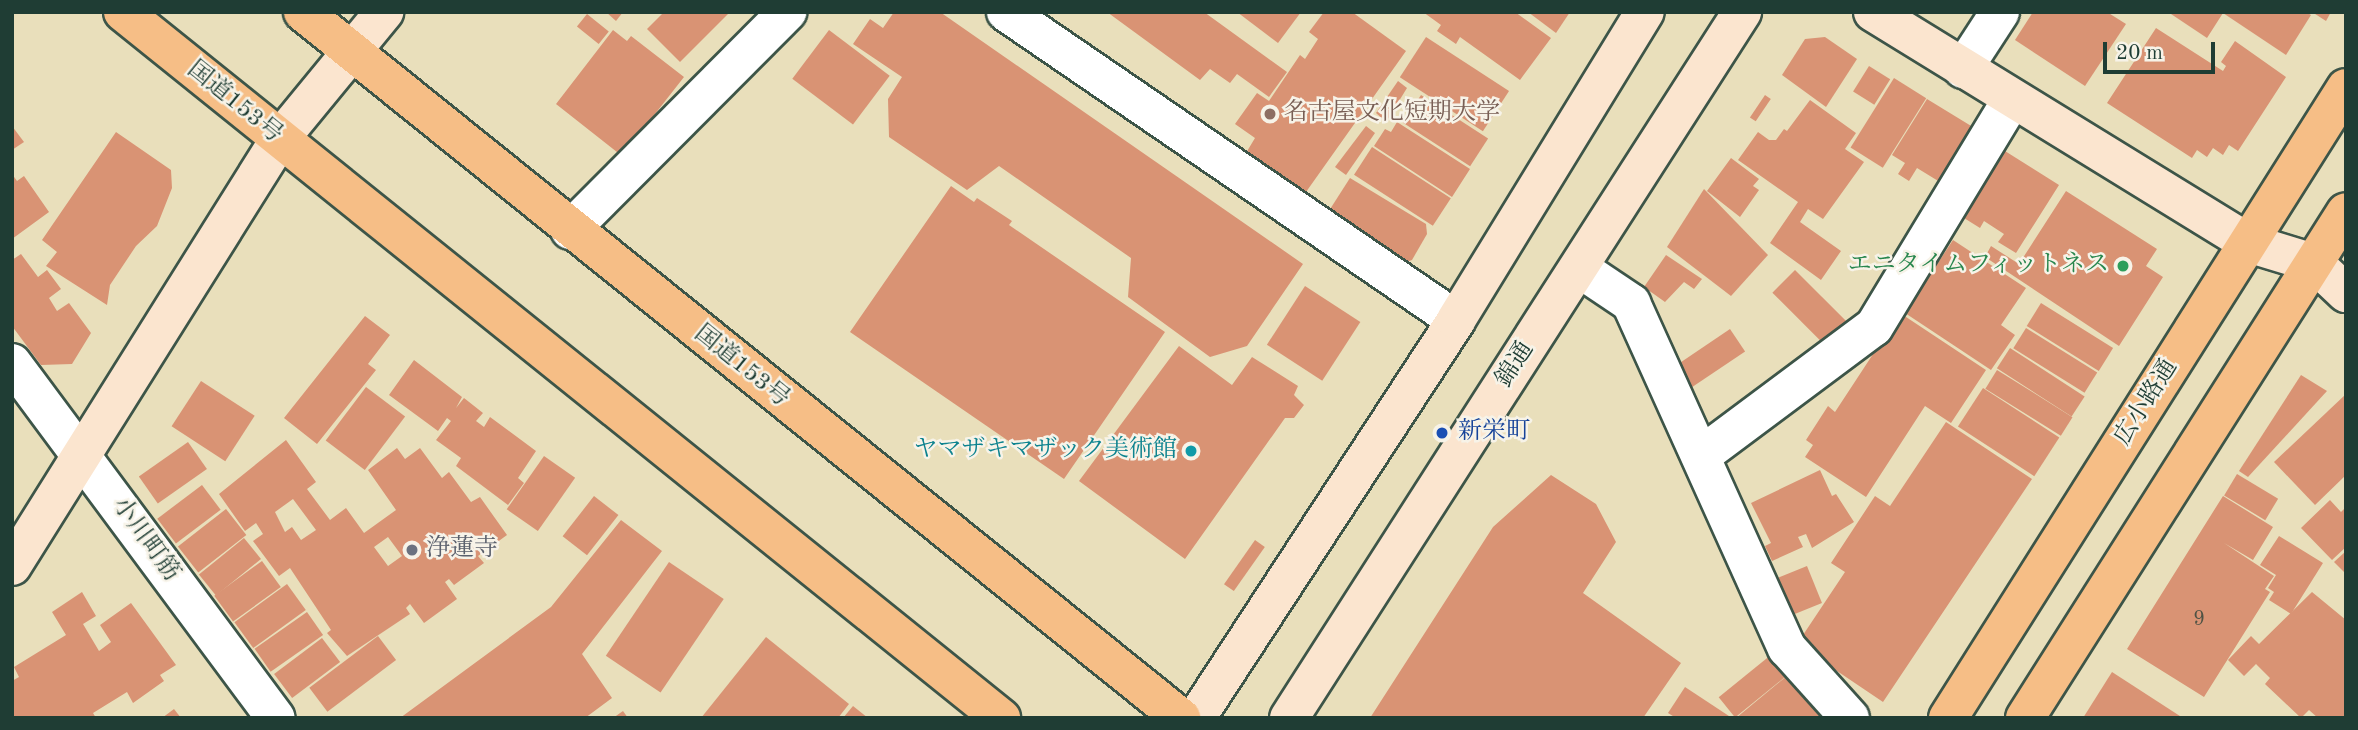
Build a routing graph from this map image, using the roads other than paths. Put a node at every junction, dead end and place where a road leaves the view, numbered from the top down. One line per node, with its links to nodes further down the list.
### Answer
1 (123, 12): 14 (main road, 国道153号)
2 (303, 12): 10 (main road, 国道153号)
3 (383, 12): 10 (street)
4 (787, 12): 16 (street)
5 (1006, 12): 21 (street)
6 (1645, 12): 21 (street)
7 (1742, 12): 19 (street, 錦通)
8 (1873, 12): 11 (street)
9 (2000, 12): 11 (street)
10 (352, 51): 14 (street); 16 (main road, 国道153号)
11 (1963, 69): 13 (street)
12 (2346, 88): 17 (main road, 広小路通)
13 (2012, 99): 17 (street); 23 (street)
14 (279, 140): 24 (street); 27 (main road, 国道153号)
15 (2346, 212): 18 (main road)
16 (570, 230): 28 (main road, 国道153号)
17 (2248, 243): 18 (street); 32 (main road, 広小路通)
18 (2314, 263): 20 (street); 33 (main road)
19 (1578, 268): 23 (street); 30 (street, 錦通)
20 (2346, 293)
21 (1456, 320): 29 (street)
22 (12, 363): 24 (street, 小川町筋)
23 (1702, 455): 31 (street)
24 (83, 456): 25 (street); 26 (street, 小川町筋)
25 (12, 566)
26 (276, 718)
27 (1001, 718)
28 (1181, 718)
29 (1196, 718)
30 (1289, 718)
31 (1850, 718)
32 (1948, 718)
33 (2025, 718)

